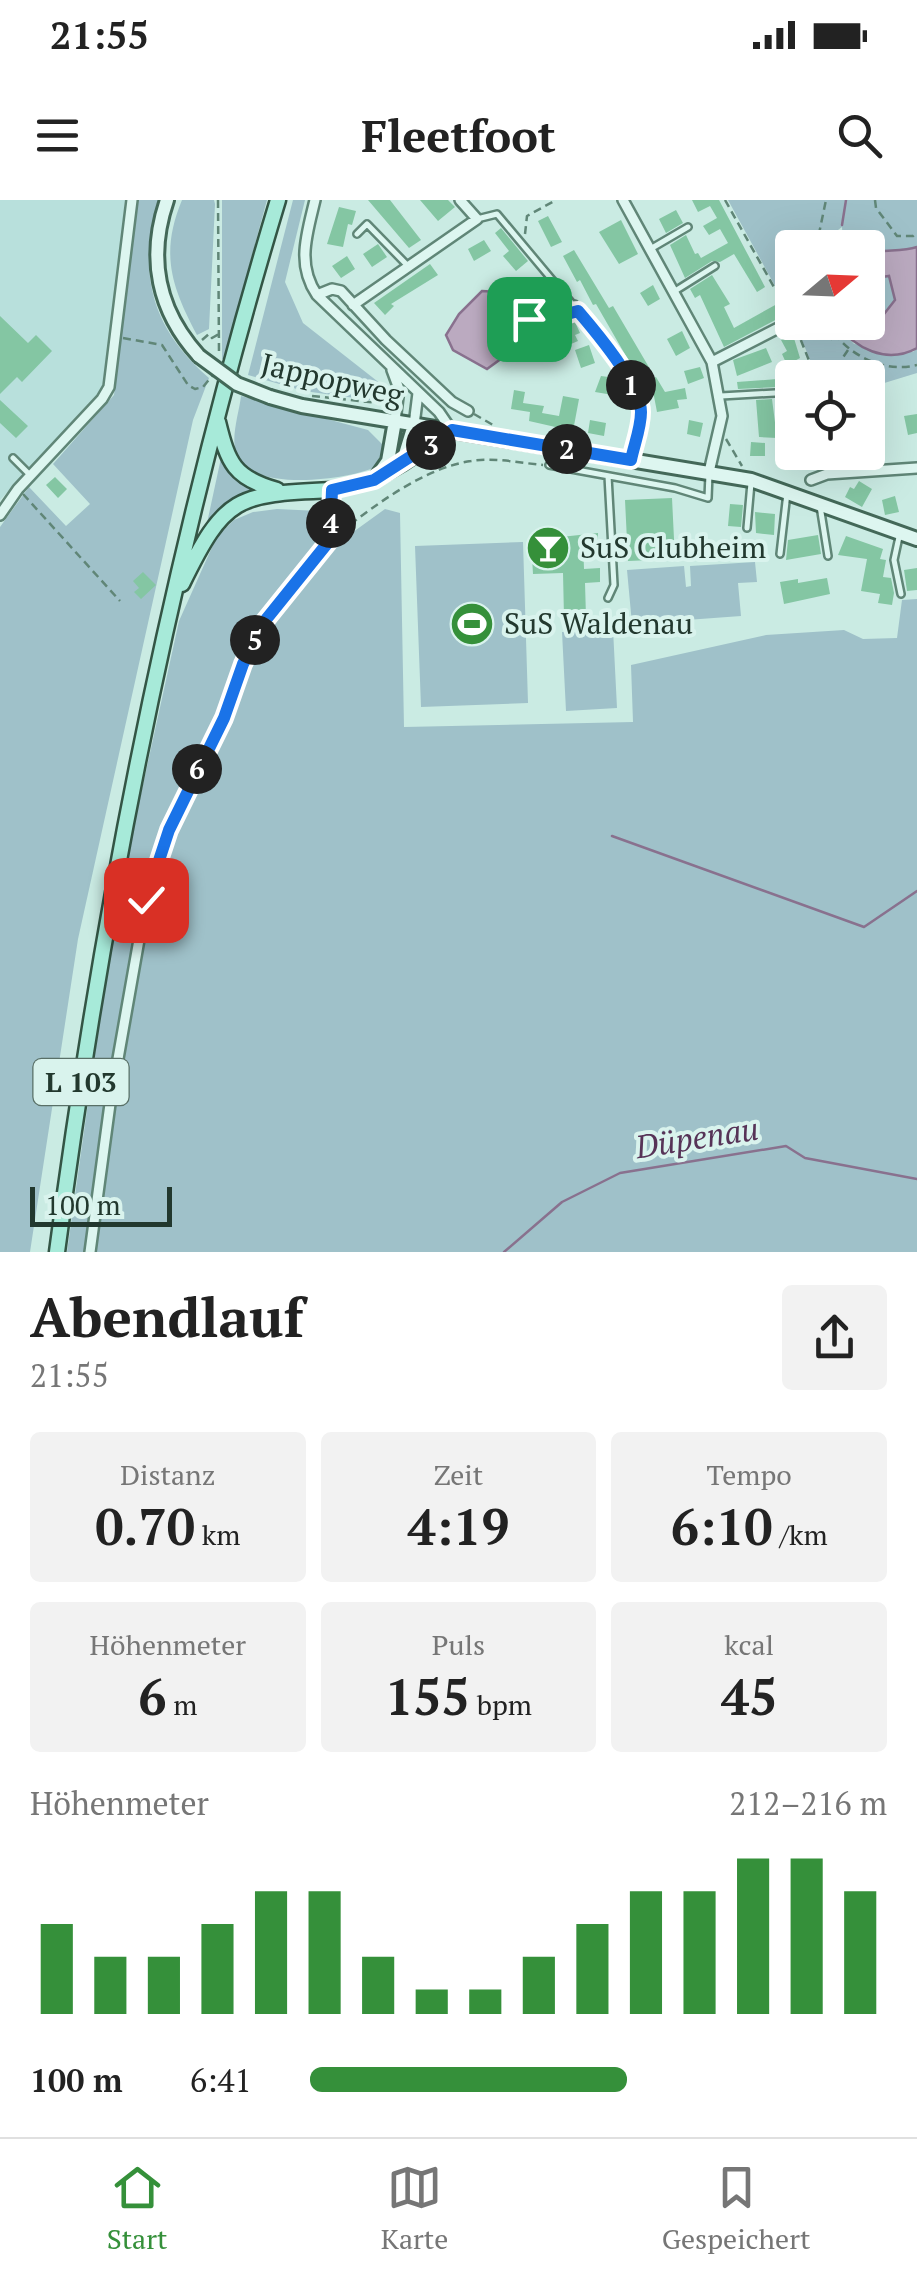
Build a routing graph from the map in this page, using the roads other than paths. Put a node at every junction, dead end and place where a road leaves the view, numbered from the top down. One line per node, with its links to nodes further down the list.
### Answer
1 (132, 200): 34 (street)
2 (168, 200): 25 (street, Jappopweg, bridge)
3 (315, 200): 14 (street)
4 (460, 200): 7 (street)
5 (623, 200): 10 (street)
6 (277, 201): 24 (main road, L 103)
7 (477, 218): 11 (street); 16 (lane)
8 (688, 227): 10 (lane)
9 (357, 234): 11 (lane)
10 (650, 250): 13 (street)
11 (408, 266): 15 (street)
12 (715, 266): 13 (lane)
13 (674, 292): 18 (street)
14 (317, 295): 15 (street); 19 (street)
15 (354, 305): 23 (street, Jappopweg)
16 (576, 308): 29 (street)
17 (775, 331): 18 (street)
18 (712, 362): 22 (street)
19 (391, 368): 20 (street); 25 (street)
20 (418, 393): 26 (street); 27 (street)
21 (775, 393): 22 (lane)
22 (721, 396): 33 (street)
23 (468, 412)
24 (217, 417): 41 (main road); 51 (main road, L 103)
25 (395, 422): 26 (street, Jappopweg); 36 (street)
26 (414, 424): 27 (street, Jappopweg); 30 (street)
27 (452, 430): 29 (street, Jappopweg); 30 (street)
28 (12, 458): 34 (lane)
29 (631, 460): 33 (street, Jappopweg)
30 (402, 464): 36 (street)
31 (549, 465): 35 (lane)
32 (917, 468): 38 (street)
33 (710, 472): 35 (lane); 37 (street, Jappopweg)
34 (32, 476): 43 (street)
35 (608, 476): 50 (lane)
36 (374, 480): 39 (street)
37 (751, 480): 40 (street, Jappopweg); 44 (lane)
38 (811, 480)
39 (332, 490): 41 (main road); 53 (street)
40 (787, 490): 42 (street, Jappopweg); 47 (lane)
41 (283, 491): 51 (main road)
42 (820, 502): 45 (street, Jappopweg); 48 (lane)
43 (0, 515)
44 (747, 528)
45 (900, 534): 46 (street, Jappopweg); 49 (lane)
46 (917, 539)
47 (780, 554)
48 (828, 556)
49 (901, 594)
50 (608, 598)
51 (170, 608): 52 (main road, L 103)
52 (57, 1252)
53 (90, 1252)

